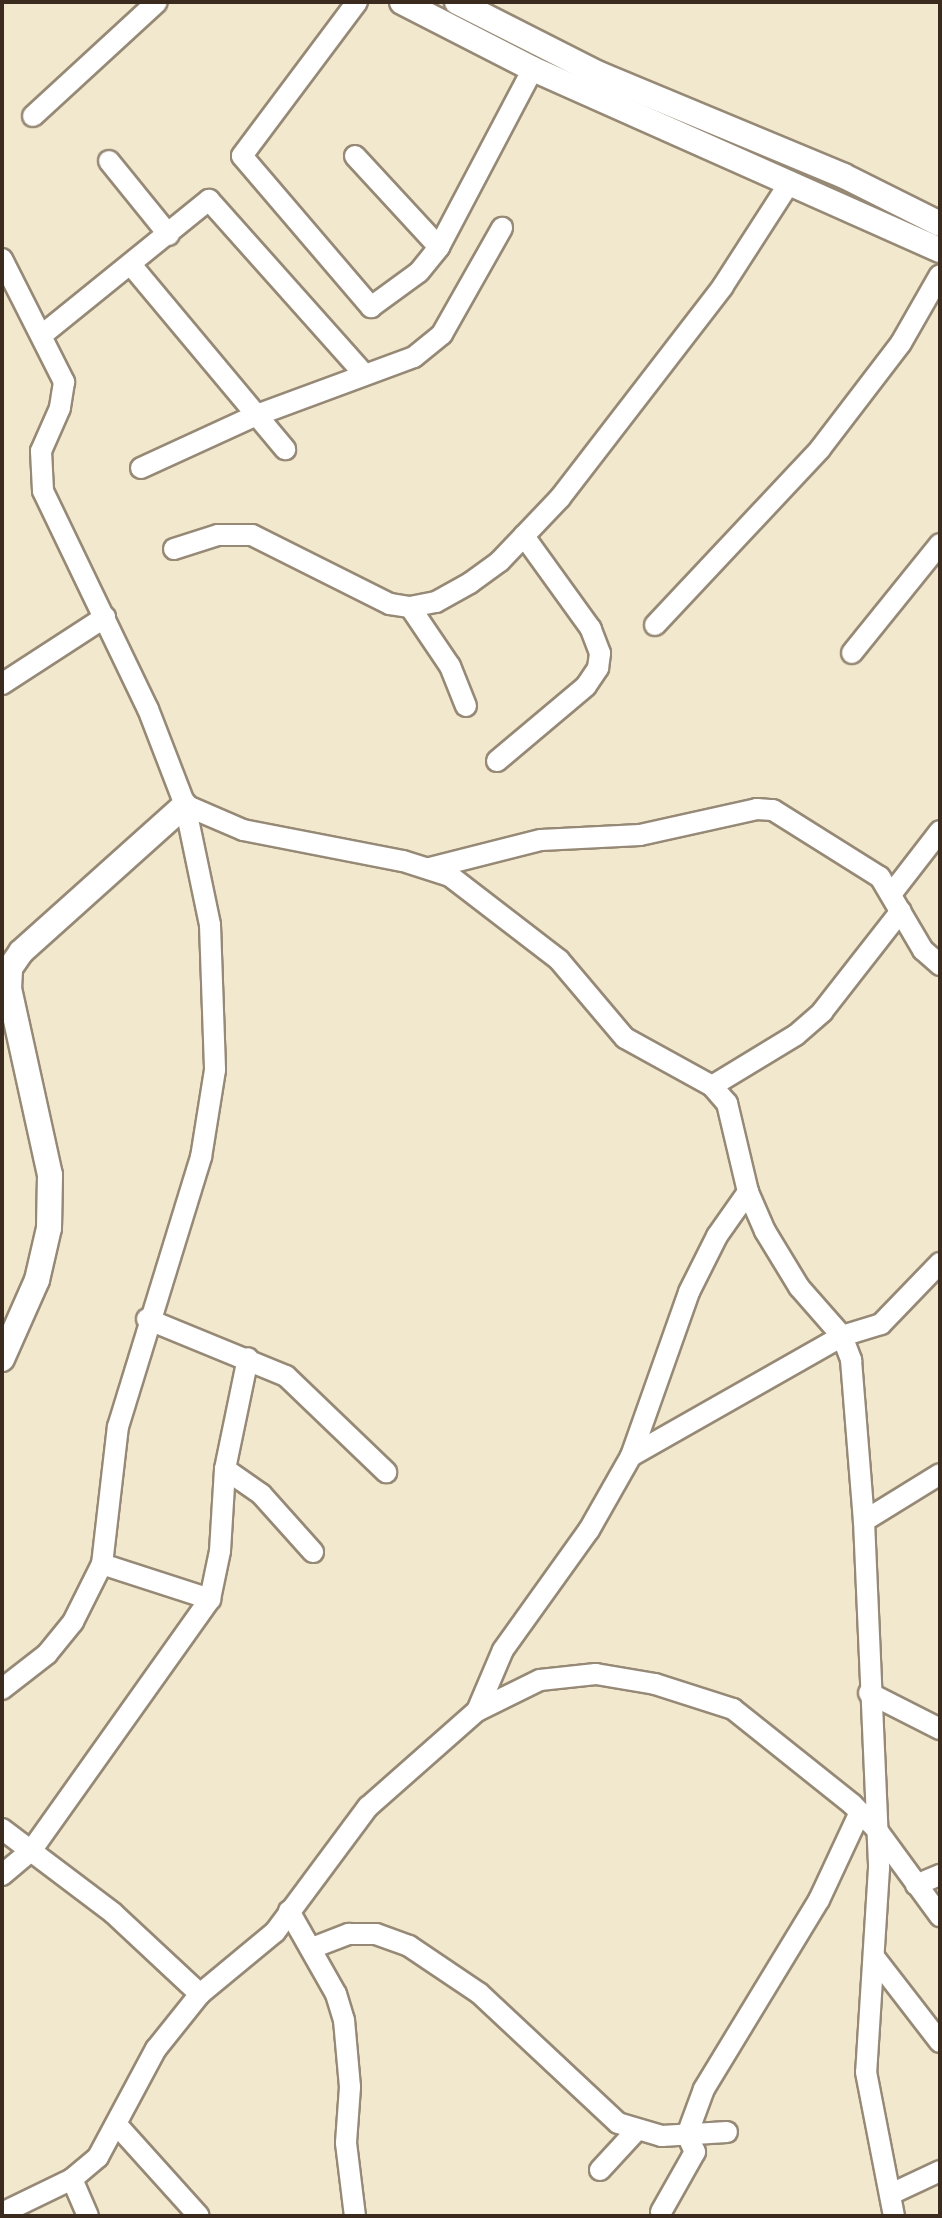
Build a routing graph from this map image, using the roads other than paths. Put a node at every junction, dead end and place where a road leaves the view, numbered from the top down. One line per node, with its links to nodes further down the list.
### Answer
1 (157, 2): 6 (street)
2 (357, 2): 13 (street)
3 (402, 2): 5 (street)
4 (457, 2): 10 (street)
5 (533, 69): 9 (street); 13 (street)
6 (33, 116)
7 (355, 156): 13 (street)
8 (109, 161): 12 (street)
9 (790, 182): 14 (street); 23 (street)
10 (940, 224)
11 (502, 228): 19 (street)
12 (169, 235): 16 (street); 19 (street)
13 (439, 247)
14 (940, 250)
15 (2, 259): 18 (street)
16 (132, 266): 18 (street); 20 (street)
17 (940, 275): 28 (street)
18 (42, 335): 27 (street)
19 (364, 374): 20 (street)
20 (257, 415): 21 (street); 22 (street)
21 (285, 449)
22 (141, 468)
23 (524, 536): 26 (street); 32 (street)
24 (940, 544): 29 (street)
25 (174, 549): 26 (street)
26 (410, 607): 31 (street)
27 (105, 617): 30 (street); 33 (street)
28 (655, 625)
29 (852, 653)
30 (2, 684)
31 (466, 706)
32 (497, 761)
33 (185, 805): 35 (street); 38 (street); 42 (street)
34 (940, 831): 36 (street)
35 (430, 868): 36 (street); 39 (street)
36 (896, 902): 37 (street); 39 (street)
37 (940, 965)
38 (5, 970): 45 (street)
39 (712, 1086): 40 (street)
40 (748, 1192): 43 (street); 46 (street)
41 (940, 1263): 43 (street)
42 (147, 1319): 44 (street); 52 (street)
43 (842, 1336): 46 (street); 50 (street)
44 (248, 1358): 47 (street); 48 (street)
45 (2, 1359)
46 (631, 1456): 56 (street)
47 (225, 1469): 51 (street); 53 (street)
48 (386, 1472)
49 (940, 1474): 50 (street)
50 (864, 1521): 55 (street)
51 (313, 1552)
52 (102, 1564): 53 (street); 54 (street)
53 (210, 1599): 61 (street)
54 (2, 1689)
55 (869, 1693): 57 (street); 60 (street)
56 (477, 1711): 58 (street); 65 (street)
57 (940, 1729)
58 (860, 1812): 60 (street); 74 (street)
59 (2, 1829): 61 (street)
60 (877, 1830): 64 (street); 68 (street)
61 (31, 1851): 62 (street); 69 (street)
62 (2, 1875)
63 (940, 1875): 64 (street)
64 (916, 1885): 66 (street)
65 (289, 1911): 67 (street); 69 (street)
66 (940, 1916)
67 (312, 1948): 72 (street); 83 (street)
68 (875, 1958): 70 (street); 78 (street)
69 (200, 1994): 71 (street)
70 (940, 2042)
71 (117, 2125): 77 (street); 82 (street)
72 (636, 2131): 74 (street); 75 (street)
73 (727, 2132): 74 (street)
74 (687, 2135): 79 (street)
75 (600, 2170)
76 (940, 2171): 78 (street)
77 (72, 2179): 80 (street); 81 (street)
78 (893, 2193): 84 (street)
79 (661, 2212)
80 (2, 2213)
81 (88, 2216)
82 (199, 2216)
83 (355, 2216)
84 (894, 2216)

